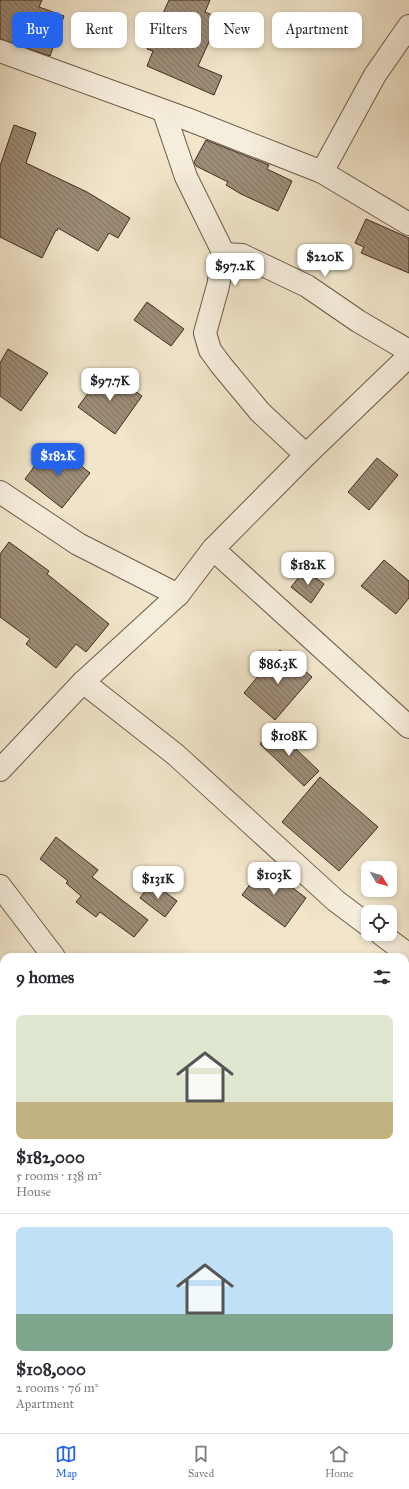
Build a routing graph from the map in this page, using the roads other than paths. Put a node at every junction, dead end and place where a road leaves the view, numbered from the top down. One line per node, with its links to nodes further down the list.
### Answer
1 (409, 26): 4 (street)
2 (0, 51): 3 (street)
3 (164, 112): 4 (street); 6 (street)
4 (322, 172): 5 (street)
5 (409, 224)
6 (224, 254): 7 (street); 9 (street)
7 (409, 351)
8 (409, 356): 9 (street)
9 (306, 455): 11 (street)
10 (0, 492): 12 (street)
11 (213, 549): 12 (street); 14 (street)
12 (178, 595): 13 (street)
13 (83, 682): 15 (street); 17 (street)
14 (409, 727)
15 (0, 770)
16 (0, 886): 19 (street)
17 (361, 920)
18 (390, 941): 20 (street)
19 (51, 953)
20 (406, 953)

